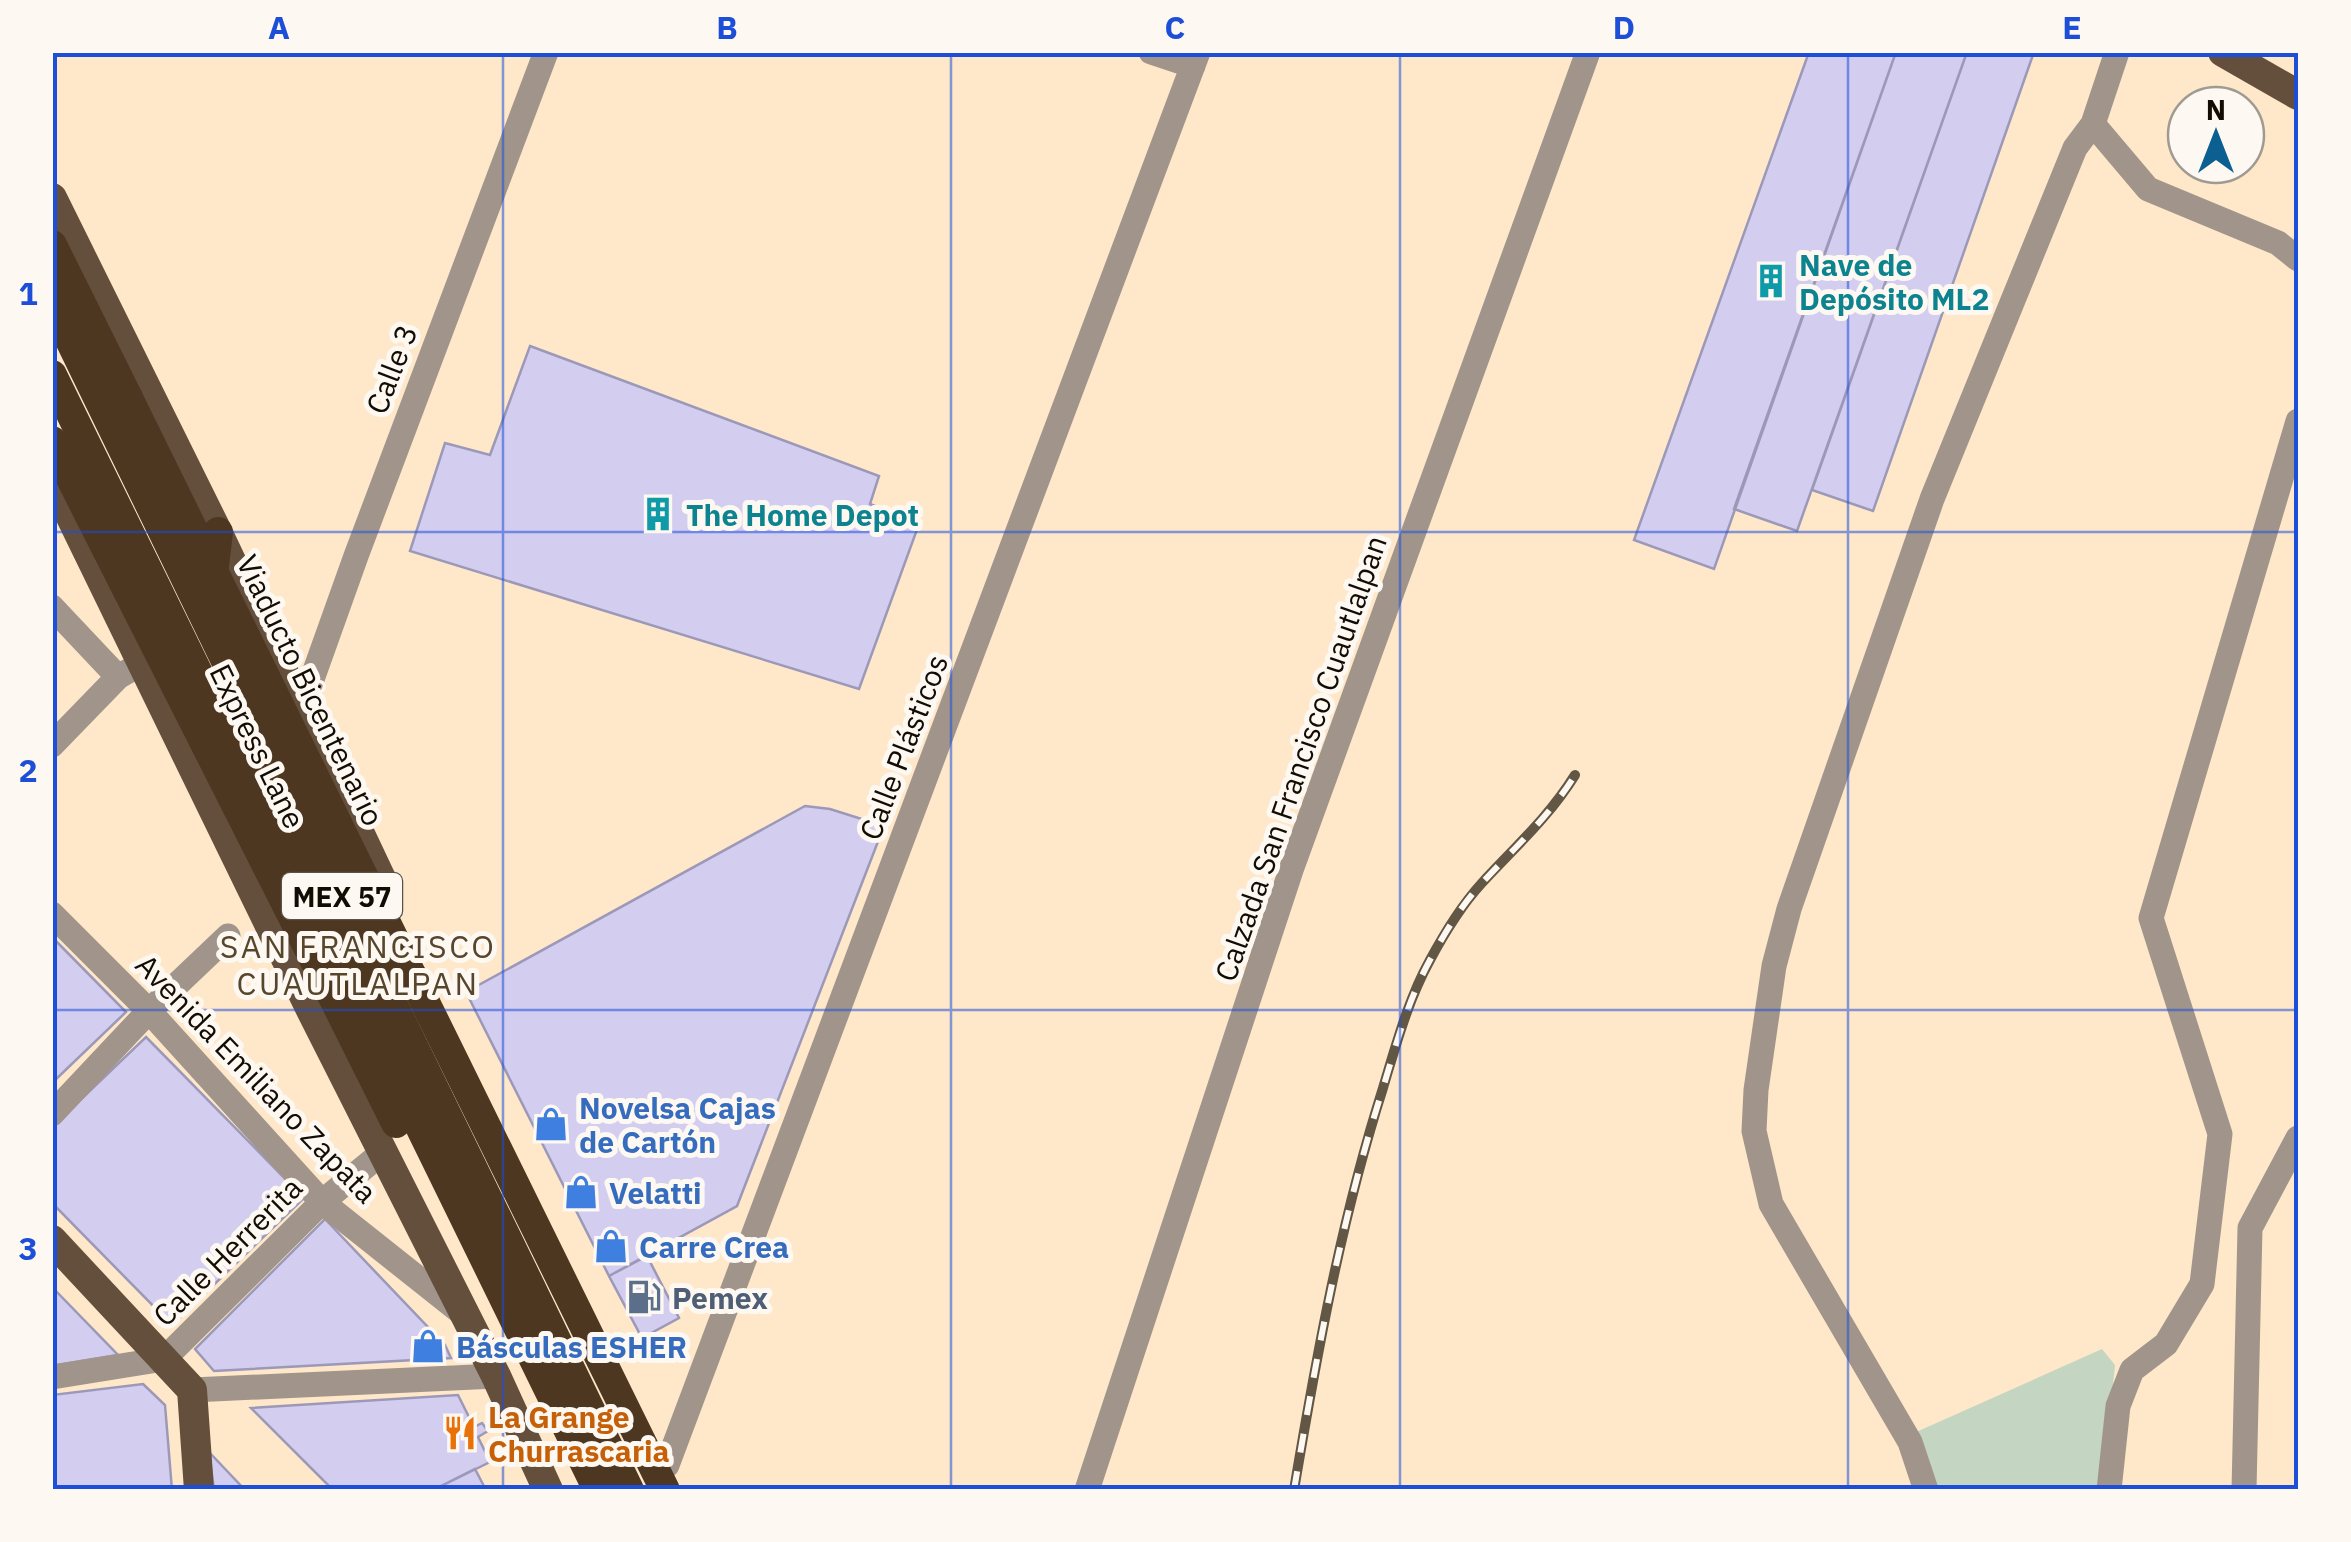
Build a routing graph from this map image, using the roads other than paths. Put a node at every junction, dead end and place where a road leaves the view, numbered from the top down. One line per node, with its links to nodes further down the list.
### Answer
1 (546, 52): 24 (street, Calle 3)
2 (1151, 52): 6 (street)
3 (1588, 52): 48 (street, Calzada San Francisco Cuautlalpan)
4 (2118, 52): 8 (street)
5 (2223, 52): 7 (main road)
6 (1196, 60): 41 (street, Calle Plásticos)
7 (2298, 95)
8 (2094, 124): 11 (street); 49 (street)
9 (52, 198): 19 (main road)
10 (52, 245): 41 (highway, Viaducto Bicentenario, bridge)
11 (2298, 260)
12 (52, 303): 22 (highway, MEX 57)
13 (52, 375): 20 (highway, MEX 57)
14 (52, 410): 45 (highway, Express Lane)
15 (2298, 422): 50 (street)
16 (52, 441): 44 (highway, bridge)
17 (52, 454): 20 (highway)
18 (52, 478): 23 (main road)
19 (218, 532): 22 (highway); 24 (main road)
20 (133, 538): 46 (highway, MEX 57)
21 (52, 607): 23 (street)
22 (208, 620): 29 (highway, MEX 57)
23 (130, 670): 25 (street); 33 (main road)
24 (301, 710): 31 (main road)
25 (52, 745)
26 (52, 914): 28 (street, Avenida Emiliano Zapata)
27 (228, 936): 28 (street)
28 (150, 1011): 30 (street); 34 (street, Avenida Emiliano Zapata)
29 (433, 1083): 31 (highway); 47 (highway, MEX 57)
30 (52, 1114)
31 (498, 1123): 41 (main road)
32 (2298, 1138): 51 (street)
33 (382, 1152): 34 (street, Calle Herrerita); 36 (main road)
34 (322, 1202): 36 (street, Avenida Emiliano Zapata); 37 (street, Calle Herrerita)
35 (52, 1240): 37 (main road)
36 (466, 1317): 38 (main road)
37 (164, 1359): 39 (street); 40 (main road)
38 (496, 1376): 40 (street); 43 (main road)
39 (52, 1377)
40 (192, 1390): 42 (main road)
41 (671, 1481)
42 (199, 1490)
43 (548, 1490)
44 (578, 1490)
45 (586, 1490)
46 (598, 1490)
47 (630, 1490)
48 (1087, 1490)
49 (1926, 1490)
50 (2109, 1490)
51 (2244, 1490)

